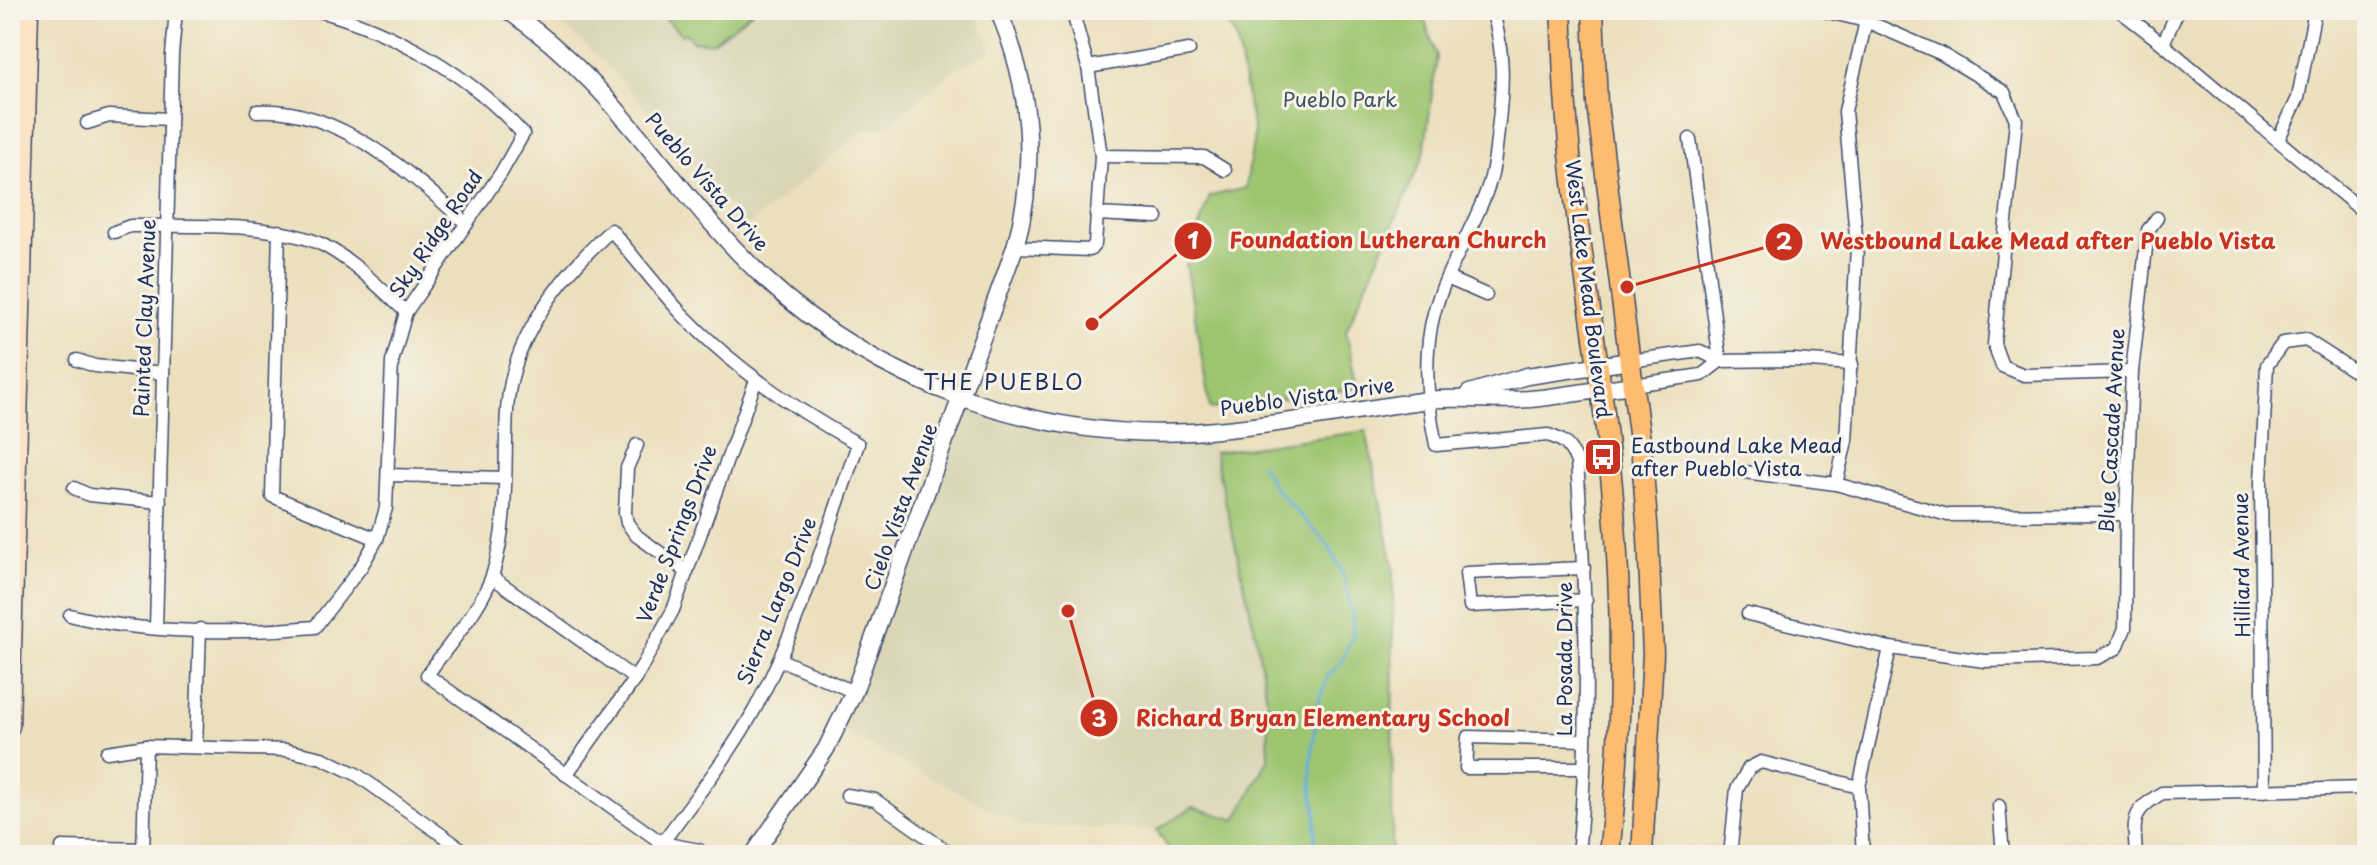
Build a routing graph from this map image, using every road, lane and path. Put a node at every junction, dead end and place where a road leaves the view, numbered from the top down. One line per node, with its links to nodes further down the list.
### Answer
1 (29, 10): 51 (main road)
2 (176, 10): 19 (street, Painted Clay Avenue)
3 (316, 10): 29 (street, Sky Ridge Road)
4 (507, 10): 48 (street, Pueblo Vista Drive)
5 (998, 10): 33 (street, Cielo Vista Avenue)
6 (1072, 10): 17 (street)
7 (1492, 10): 34 (street)
8 (1561, 10): 41 (main road, West Lake Mead Boulevard)
9 (1593, 10): 38 (main road, West Lake Mead Boulevard)
10 (1820, 10): 14 (street)
11 (2119, 10): 15 (street)
12 (2178, 10): 15 (street)
13 (2315, 10): 22 (street)
14 (1866, 21): 40 (street); 42 (street)
15 (2163, 44): 22 (street)
16 (1189, 50): 17 (street)
17 (1088, 67): 23 (street)
18 (257, 111): 29 (street)
19 (170, 119): 20 (street); 30 (street, Painted Clay Avenue)
20 (87, 123)
21 (1690, 139): 39 (street)
22 (2278, 140): 26 (street)
23 (1101, 156): 24 (street); 25 (street)
24 (1225, 170)
25 (1096, 214): 27 (street); 33 (street)
26 (2367, 215)
27 (1157, 217)
28 (2157, 218): 42 (street, Blue Cascade Avenue)
29 (467, 224): 36 (street, Sky Ridge Road)
30 (167, 226): 31 (street); 32 (street); 43 (street, Painted Clay Avenue)
31 (279, 231): 36 (street); 60 (street)
32 (114, 232)
33 (1015, 247): 48 (street, Cielo Vista Avenue)
34 (1447, 278): 35 (street); 50 (street)
35 (1486, 295)
36 (406, 312): 54 (street, Sky Ridge Road)
37 (77, 360): 43 (street)
38 (1630, 361): 39 (street, Pueblo Vista Drive); 41 (street, Pueblo Vista Drive); 46 (main road, West Lake Mead Boulevard)
39 (1720, 361): 40 (street, Pueblo Vista Drive); 46 (street, Pueblo Vista Drive)
40 (1852, 364): 56 (street)
41 (1598, 366): 47 (main road, West Lake Mead Boulevard); 49 (street, Pueblo Vista Drive)
42 (2132, 372): 59 (street, Blue Cascade Avenue)
43 (163, 373): 58 (street, Painted Clay Avenue)
44 (2367, 379): 82 (street, Hilliard Avenue)
45 (756, 380): 55 (street); 62 (street, Verde Springs Drive); 70 (street, Sierra Largo Drive)
46 (1633, 385): 47 (street, Pueblo Vista Drive); 94 (main road, West Lake Mead Boulevard)
47 (1601, 389): 49 (street, Pueblo Vista Drive); 93 (main road, West Lake Mead Boulevard)
48 (962, 398): 50 (street, Pueblo Vista Drive); 72 (street, Cielo Vista Avenue)
49 (1452, 398): 50 (street, Pueblo Vista Drive)
50 (1429, 400): 61 (street, La Posada Drive)
51 (14, 429): 73 (main road)
52 (637, 445): 62 (street)
53 (1737, 471): 56 (street)
54 (388, 475): 55 (street); 60 (street, Sky Ridge Road)
55 (505, 478): 63 (street)
56 (1836, 484): 59 (street)
57 (74, 488): 58 (street)
58 (160, 502): 67 (street, Painted Clay Avenue)
59 (2126, 514): 69 (street, Blue Cascade Avenue)
60 (377, 539): 68 (street, Sky Ridge Road)
61 (1584, 568): 64 (street, La Posada Drive); 64 (street)
62 (687, 572): 71 (street, Verde Springs Drive)
63 (492, 577): 71 (street); 79 (street)
64 (1586, 600): 74 (street, La Posada Drive)
65 (1748, 614): 69 (street)
66 (70, 615): 67 (street)
67 (156, 628): 68 (street)
68 (200, 629): 76 (street)
69 (1890, 648): 80 (street)
70 (779, 659): 72 (street); 85 (street, Sierra Largo Drive)
71 (635, 679): 79 (street, Verde Springs Drive)
72 (854, 692): 90 (street, Cielo Vista Avenue)
73 (10, 727)
74 (1585, 740): 78 (street, La Posada Drive); 78 (street)
75 (146, 746): 76 (street); 77 (street); 88 (street)
76 (196, 747): 89 (street)
77 (107, 752)
78 (1583, 768): 92 (street, La Posada Drive)
79 (566, 775): 85 (street)
80 (1859, 787): 95 (street); 96 (street)
81 (2367, 788): 82 (street)
82 (2264, 791): 98 (street)
83 (847, 795): 91 (street)
84 (1999, 806): 97 (street)
85 (662, 843): 87 (street)
86 (62, 847): 88 (street)
87 (699, 850)
88 (143, 852)
89 (470, 855)
90 (753, 855)
91 (952, 855)
92 (1578, 855)
93 (1609, 855)
94 (1642, 855)
95 (1730, 855)
96 (1863, 855)
97 (2003, 855)
98 (2136, 855)

